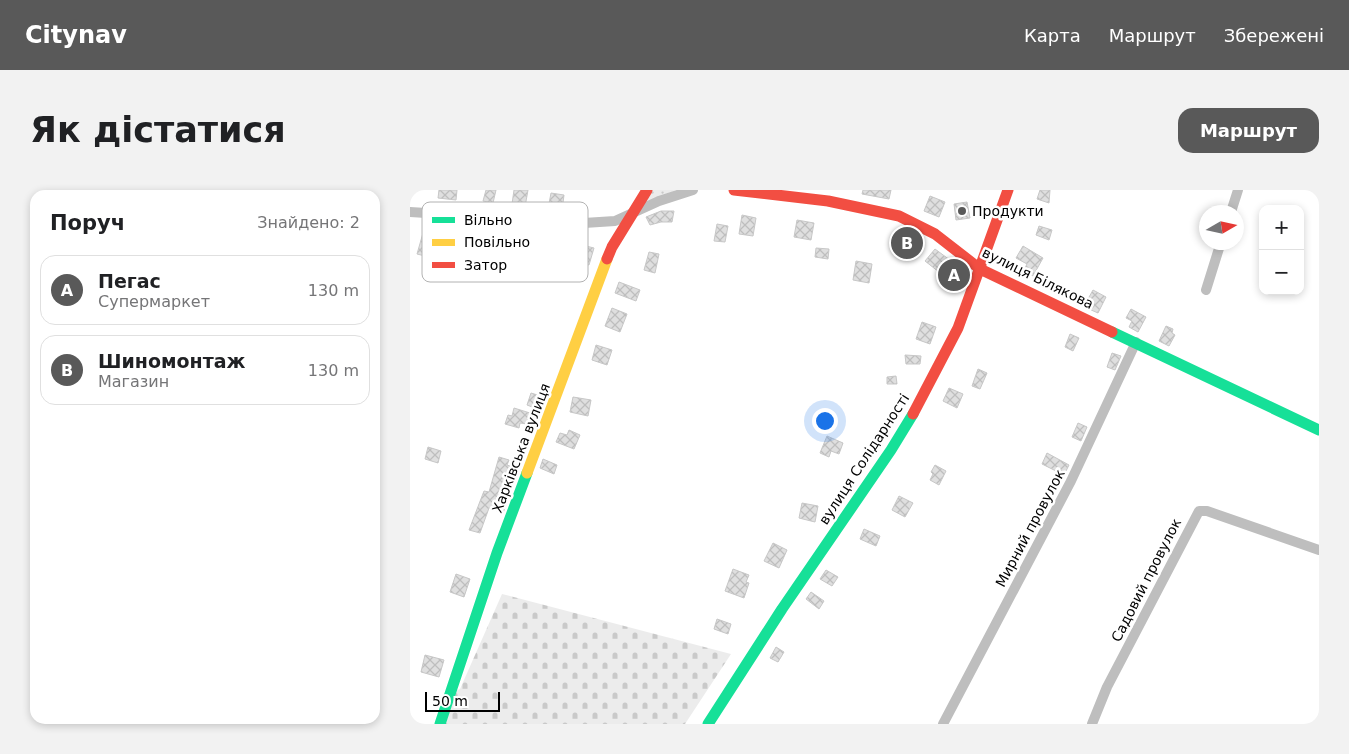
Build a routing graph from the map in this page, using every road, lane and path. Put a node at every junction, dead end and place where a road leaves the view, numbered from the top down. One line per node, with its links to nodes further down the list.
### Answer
1 (647, 190): 7 (street, Харківська вулиця)
2 (693, 190): 7 (street)
3 (734, 190): 10 (street, вулиця Білякова)
4 (1008, 190): 10 (street, вулиця Солідарності)
5 (1238, 190): 6 (street)
6 (1233, 205)
7 (635, 212): 8 (street); 15 (street, Харківська вулиця)
8 (588, 223)
9 (1218, 250): 11 (street)
10 (980, 268): 12 (street, вулиця Білякова); 16 (street, вулиця Солідарності)
11 (1206, 290)
12 (1136, 342): 13 (street, вулиця Білякова); 17 (street, Мирний провулок)
13 (1319, 430)
14 (1319, 550): 18 (street, Садовий провулок)
15 (440, 724)
16 (708, 724)
17 (943, 724)
18 (1092, 724)

